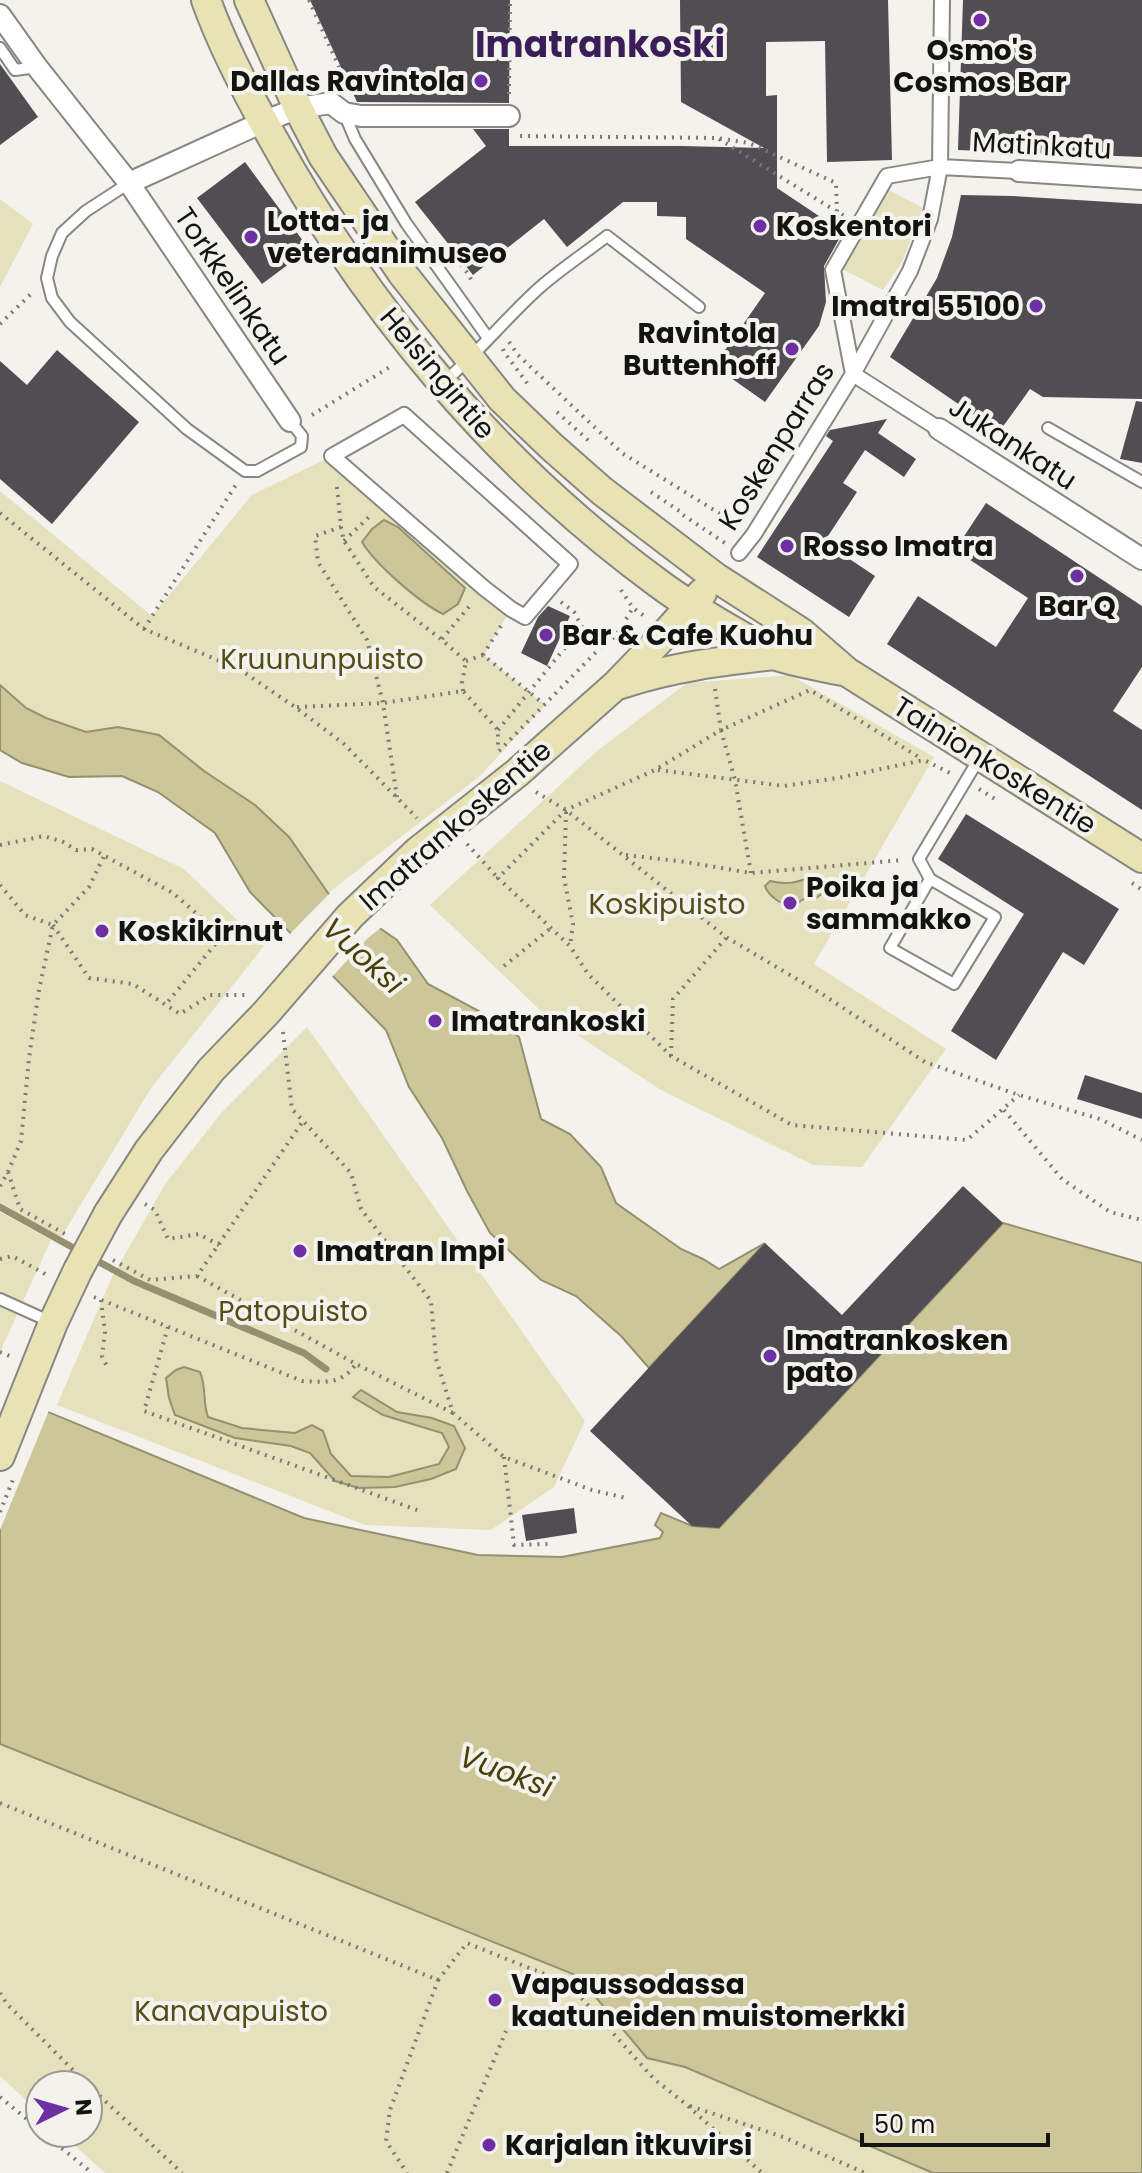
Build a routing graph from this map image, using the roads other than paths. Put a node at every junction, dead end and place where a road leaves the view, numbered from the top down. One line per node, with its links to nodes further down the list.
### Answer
1 (206, 0): 10 (main road, Helsingintie)
2 (249, 0): 7 (main road, Helsingintie)
3 (942, 0): 11 (street, Koskenparras)
4 (0, 15): 6 (street, Torkkelinkatu)
5 (0, 48): 6 (lane)
6 (37, 67): 14 (street, Torkkelinkatu)
7 (298, 108): 8 (street); 10 (street); 17 (main road, Helsingintie)
8 (353, 115): 9 (street); 16 (lane)
9 (509, 116)
10 (263, 122): 14 (street); 19 (main road, Helsingintie)
11 (940, 167): 12 (street, Matinkatu); 18 (street, Koskenparras); 18 (street, Matinkatu)
12 (1019, 171): 13 (street, Matinkatu)
13 (1142, 179)
14 (129, 183): 20 (street, Torkkelinkatu); 20 (lane)
15 (699, 307): 16 (lane)
16 (488, 338): 17 (lane)
17 (469, 360): 19 (lane); 26 (main road, Helsingintie)
18 (853, 374): 22 (street, Jukankatu); 24 (street, Koskenparras)
19 (442, 384): 27 (main road, Helsingintie)
20 (300, 418)
21 (1048, 428): 23 (lane)
22 (939, 429): 25 (street, Jukankatu)
23 (1142, 482)
24 (739, 553)
25 (1142, 559)
26 (715, 577): 27 (main road, Imatrankoskentie); 30 (main road, Tainionkoskentie)
27 (690, 607): 29 (main road, Tainionkoskentie); 31 (main road, Imatrankoskentie)
28 (511, 609): 28 (street)
29 (775, 655): 30 (main road, Tainionkoskentie); 31 (main road, Imatrankoskentie)
30 (847, 672): 32 (main road, Tainionkoskentie)
31 (616, 685): 36 (main road, Imatrankoskentie, bridge)
32 (981, 756): 33 (main road, Tainionkoskentie); 34 (lane)
33 (1136, 870)
34 (930, 879): 34 (lane)
35 (0, 1299): 36 (lane)
36 (53, 1323): 37 (main road, Imatrankoskentie)
37 (0, 1456)

